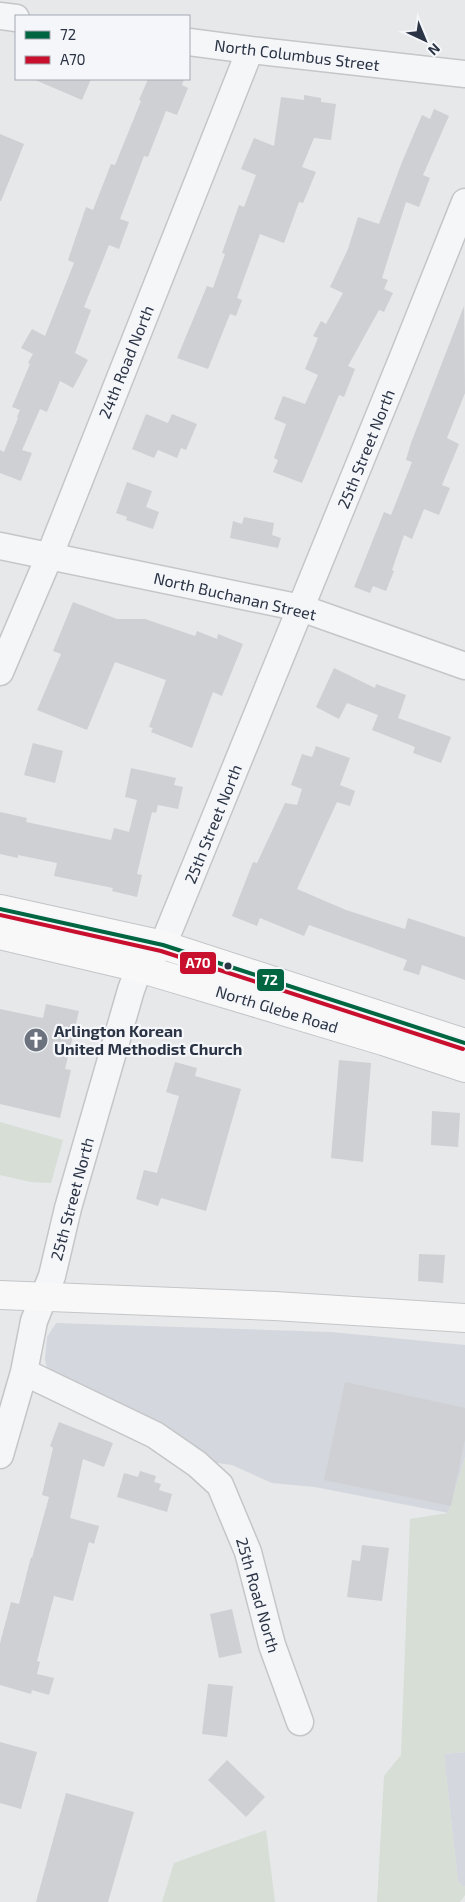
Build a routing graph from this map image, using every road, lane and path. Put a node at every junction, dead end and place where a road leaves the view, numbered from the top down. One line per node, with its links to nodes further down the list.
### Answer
1 (0, 16): 2 (street)
2 (15, 18)
3 (190, 42): 4 (street, North Columbus Street)
4 (250, 50): 5 (street, North Columbus Street); 8 (street, 24th Road North)
5 (465, 74)
6 (465, 202): 9 (street, 25th Street North)
7 (0, 546): 8 (street, North Buchanan Street)
8 (49, 557): 9 (street, North Buchanan Street); 11 (street, 24th Road North)
9 (301, 608): 10 (street, North Buchanan Street); 14 (street, 25th Street North)
10 (465, 666)
11 (0, 672)
12 (0, 909): 14 (main road, North Glebe Road)
13 (0, 935): 15 (main road, North Glebe Road)
14 (163, 945): 15 (street, 25th Street North); 16 (main road, North Glebe Road)
15 (139, 968): 17 (main road, North Glebe Road); 19 (street, 25th Street North)
16 (465, 1043)
17 (465, 1068)
18 (0, 1295): 19 (main road)
19 (44, 1296): 20 (main road); 21 (street, 25th Street North)
20 (465, 1318)
21 (24, 1372): 22 (street, 25th Street North); 23 (street, 25th Road North)
22 (0, 1455)
23 (300, 1722)

